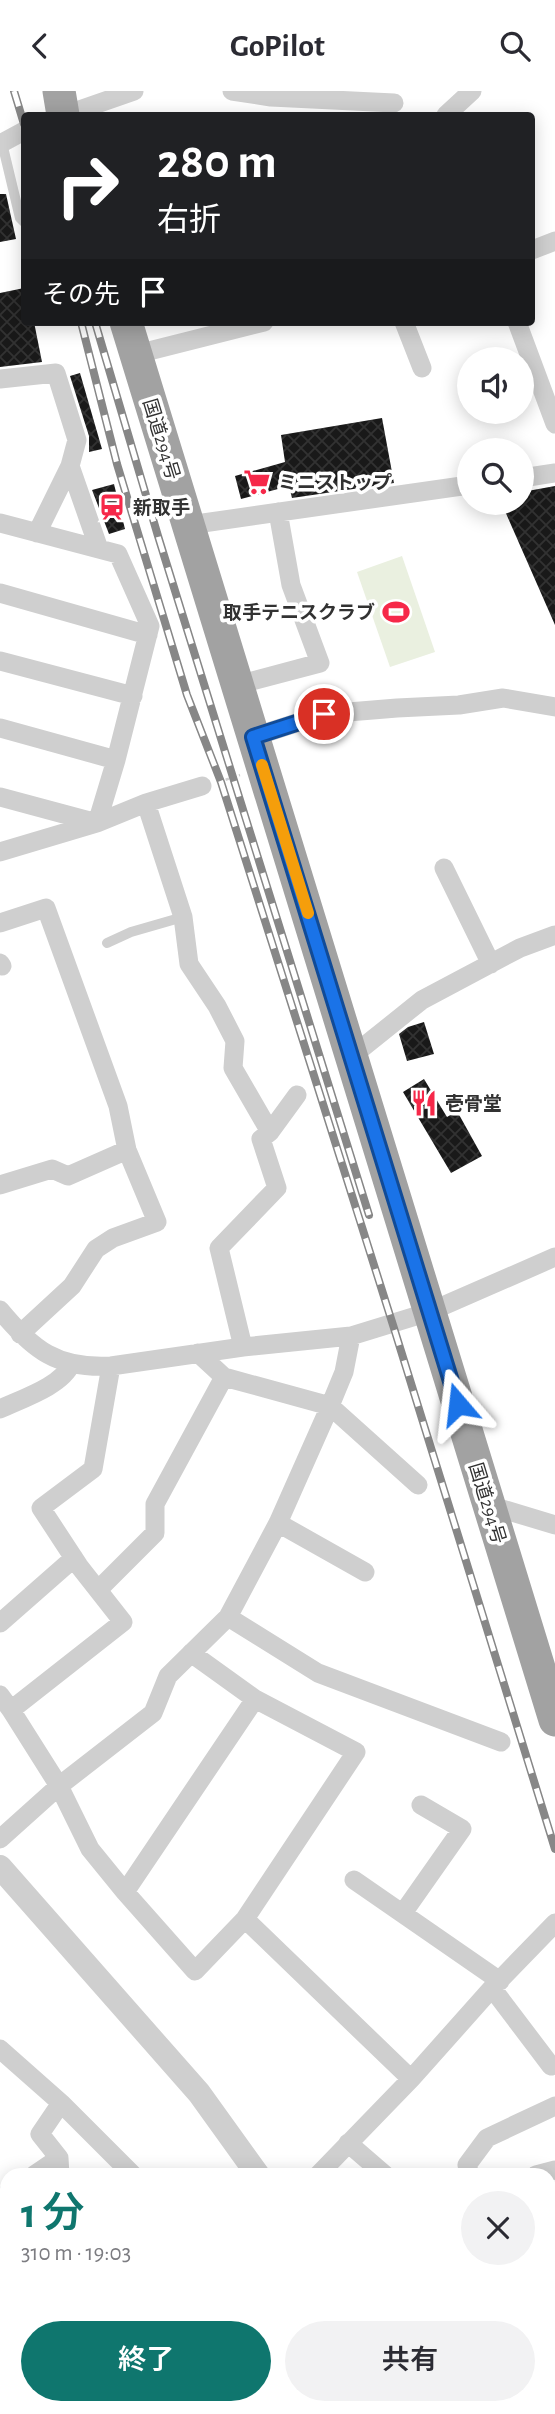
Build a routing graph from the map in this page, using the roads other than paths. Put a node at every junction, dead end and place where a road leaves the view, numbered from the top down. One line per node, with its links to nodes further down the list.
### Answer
1 (59, 91): 6 (highway)
2 (134, 91): 7 (street)
3 (232, 91): 5 (street)
4 (472, 91): 8 (street)
5 (396, 103)
6 (63, 112)
7 (73, 112)
8 (449, 112)
9 (21, 133): 10 (street)
10 (1, 143): 11 (lane)
11 (21, 219)
12 (555, 241): 13 (street)
13 (535, 249)
14 (127, 326): 18 (highway, 国道294号)
15 (248, 326): 18 (street)
16 (406, 326): 19 (street)
17 (518, 326): 21 (street)
18 (136, 354): 28 (highway, 国道294号)
19 (422, 368)
20 (0, 379): 22 (street)
21 (555, 424)
22 (70, 466): 29 (street); 30 (street)
23 (555, 473): 24 (street)
24 (534, 476)
25 (457, 487): 26 (street)
26 (278, 512): 28 (street); 34 (street)
27 (0, 523): 29 (street)
28 (189, 525): 34 (highway, 国道294号)
29 (37, 533): 30 (street)
30 (99, 549): 32 (street)
31 (0, 593): 32 (street)
32 (148, 635): 35 (street)
33 (0, 661): 35 (street)
34 (237, 685): 38 (highway, 国道294号)
35 (133, 696): 39 (street)
36 (555, 707): 38 (street)
37 (0, 728): 39 (street)
38 (258, 752): 51 (highway, 国道294号)
39 (116, 760): 43 (street)
40 (202, 786): 42 (street)
41 (0, 797): 43 (street)
42 (146, 803): 43 (street); 46 (street)
43 (97, 823): 44 (street)
44 (0, 852)
45 (444, 868): 50 (street)
46 (183, 918): 49 (lane); 53 (street)
47 (0, 923): 54 (street)
48 (555, 935): 50 (street)
49 (107, 943)
50 (491, 964): 51 (street)
51 (352, 1056): 58 (highway, 国道294号)
52 (297, 1095): 53 (street)
53 (270, 1132): 61 (street)
54 (127, 1150): 55 (street); 59 (street)
55 (0, 1185)
56 (555, 1257): 58 (street)
57 (0, 1310): 59 (street)
58 (429, 1312): 60 (street); 69 (highway, 国道294号)
59 (20, 1334): 63 (street)
60 (351, 1336): 61 (street); 66 (street)
61 (243, 1347): 62 (street)
62 (198, 1353): 64 (street); 65 (street)
63 (71, 1364): 64 (street); 67 (street)
64 (111, 1366): 72 (street)
65 (224, 1377): 66 (street); 74 (street)
66 (330, 1406): 68 (street); 70 (street)
67 (0, 1409)
68 (418, 1485)
69 (489, 1505): 71 (street); 80 (highway, 国道294号)
70 (278, 1523): 73 (street); 75 (street)
71 (555, 1525)
72 (74, 1558): 74 (street); 76 (street)
73 (365, 1572)
74 (98, 1590): 79 (street)
75 (228, 1617): 77 (street); 81 (street)
76 (0, 1623)
77 (191, 1653): 78 (street); 82 (street)
78 (255, 1699): 87 (street); 89 (street)
79 (5, 1703): 82 (street)
80 (555, 1720)
81 (501, 1742)
82 (59, 1786): 84 (street); 87 (street)
83 (421, 1805): 88 (street)
84 (0, 1839)
85 (0, 1867): 100 (street)
86 (354, 1879): 88 (street)
87 (125, 1892): 89 (street)
88 (403, 1913): 91 (street)
89 (245, 1919): 94 (street)
90 (555, 1923): 91 (street)
91 (496, 1985): 93 (street); 94 (street)
92 (0, 2049): 95 (street)
93 (551, 2066)
94 (411, 2079): 97 (street)
95 (61, 2103): 98 (street); 99 (street)
96 (555, 2106): 103 (street)
97 (348, 2143): 101 (street); 102 (street)
98 (60, 2167)
99 (126, 2168)
100 (253, 2168)
101 (325, 2168)
102 (377, 2168)
103 (468, 2168)

